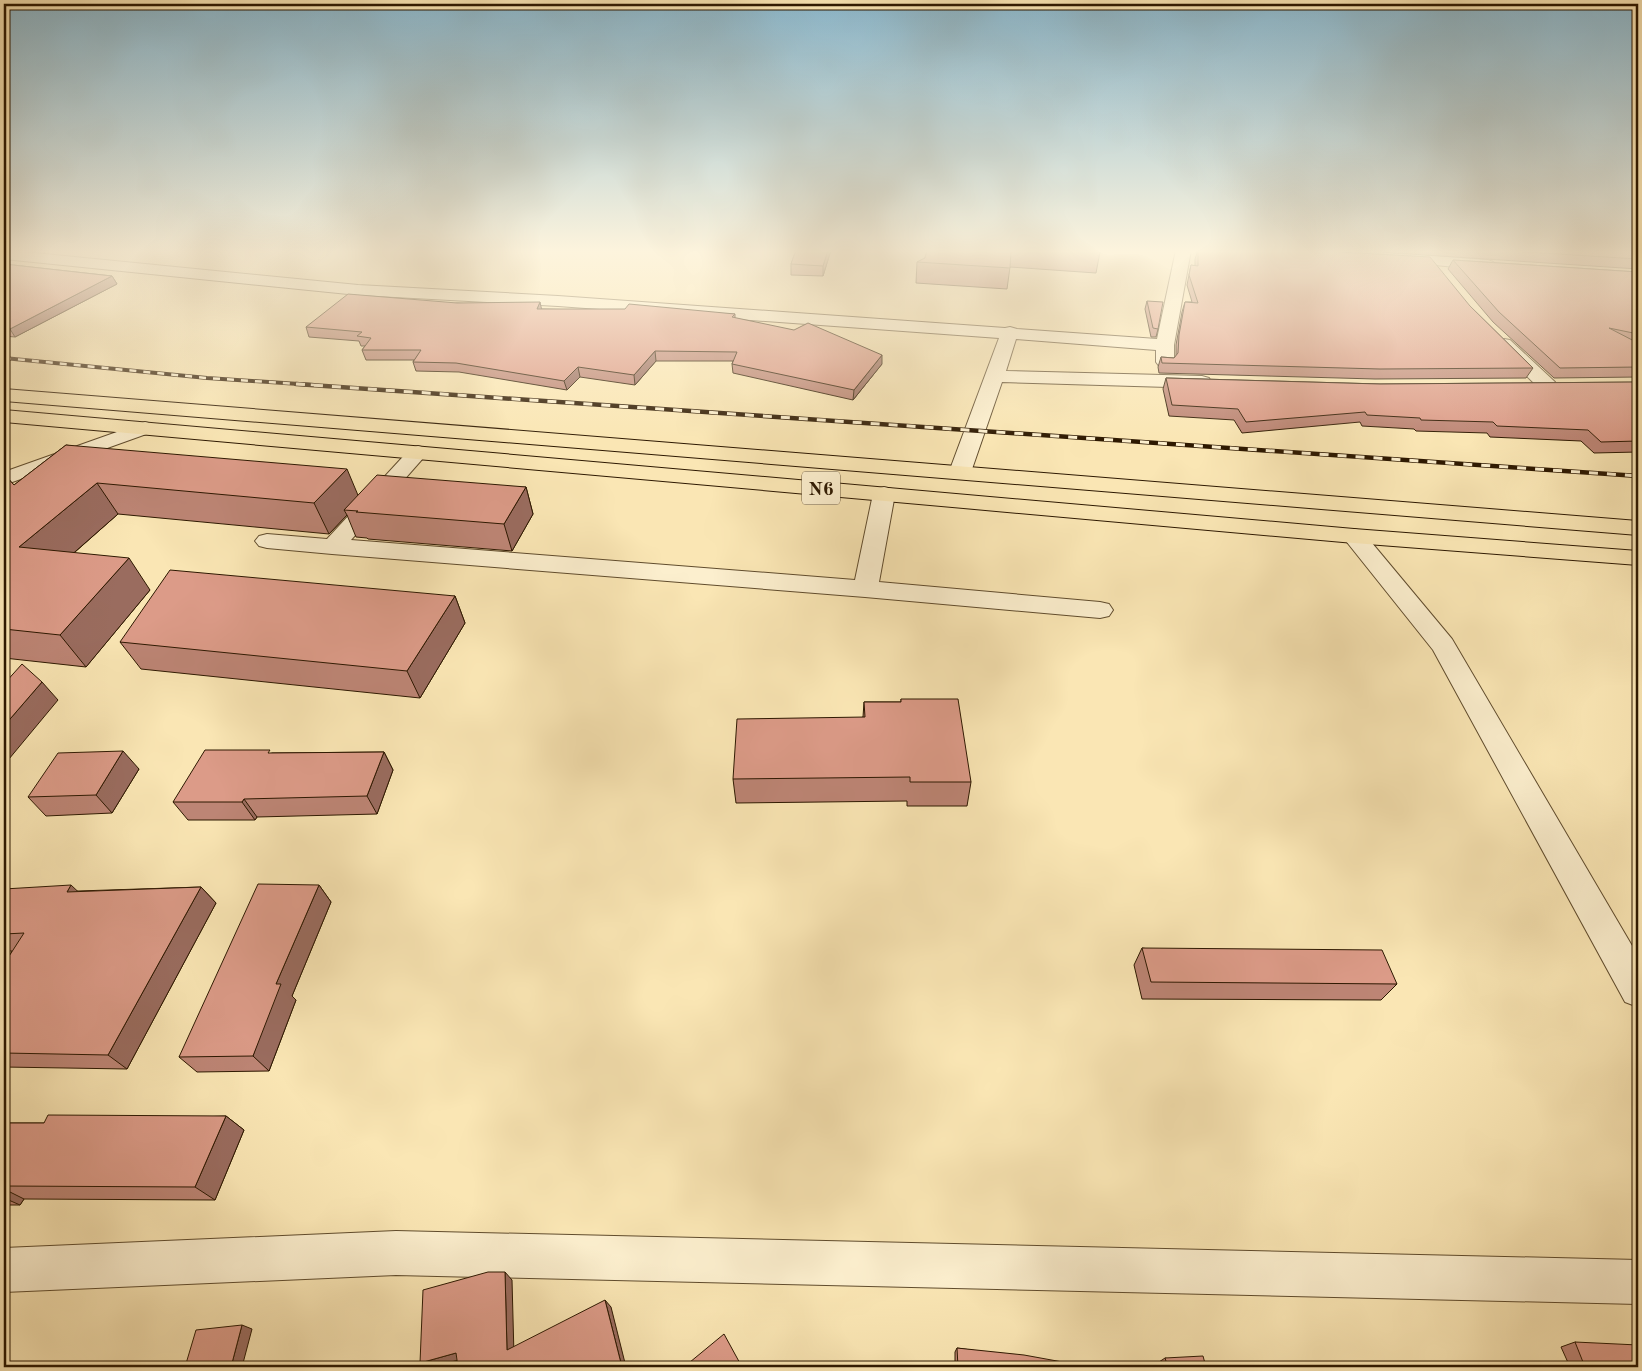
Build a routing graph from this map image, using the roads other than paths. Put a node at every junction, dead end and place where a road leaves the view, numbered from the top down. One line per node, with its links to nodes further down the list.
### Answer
1 (745, 314): 3 (street)
2 (1171, 314): 5 (street)
3 (1010, 332): 5 (street); 6 (street)
4 (1494, 334): 10 (street)
5 (1165, 345): 7 (street)
6 (996, 376): 7 (street); 16 (street)
7 (1166, 381): 8 (street)
8 (1215, 382)
9 (1519, 386): 10 (street)
10 (1548, 386): 11 (street)
11 (1568, 386)
12 (4, 395): 16 (highway, N6)
13 (4, 416): 14 (highway, N6)
14 (145, 428): 15 (highway, N6); 17 (street)
15 (418, 452): 18 (highway, N6); 22 (street)
16 (960, 472): 19 (highway, N6)
17 (4, 479)
18 (884, 494): 20 (highway, N6); 24 (street)
19 (1638, 528)
20 (1354, 536): 23 (highway, N6); 26 (street)
21 (267, 541): 22 (street)
22 (332, 547): 24 (street)
23 (1638, 558)
24 (865, 589): 25 (street)
25 (1100, 610)
26 (1638, 990)
27 (4, 1270): 28 (street)
28 (1638, 1282)

